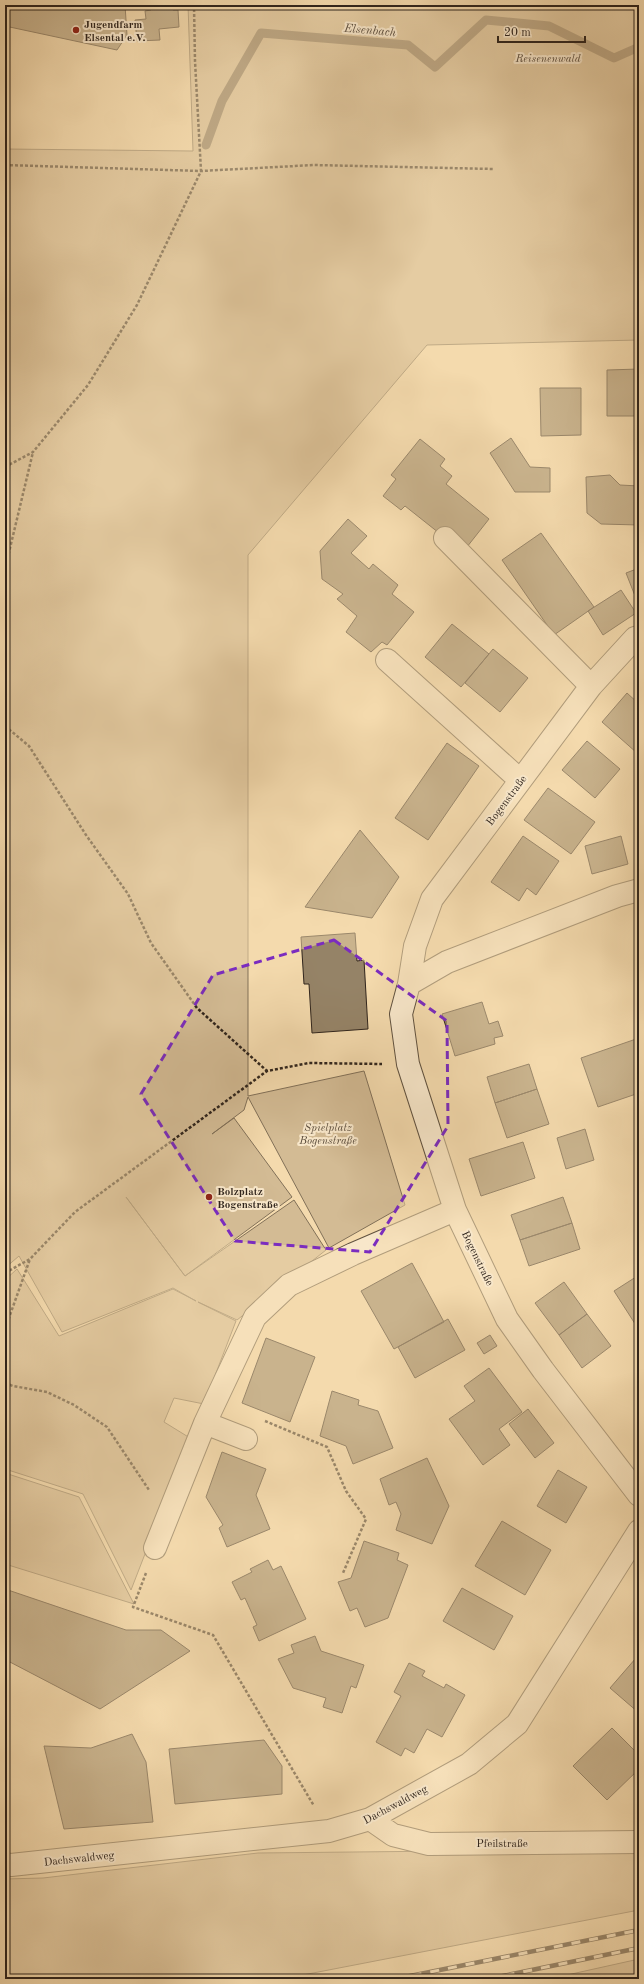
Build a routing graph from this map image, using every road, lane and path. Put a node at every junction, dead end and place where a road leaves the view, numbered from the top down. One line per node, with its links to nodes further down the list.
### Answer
1 (194, 5): 4 (path)
2 (5, 165): 4 (path)
3 (494, 169): 4 (path)
4 (201, 171): 5 (path)
5 (33, 452): 6 (path); 8 (path)
6 (5, 467)
7 (445, 538): 11 (street)
8 (5, 569)
9 (639, 637): 11 (street, Bogenstraße)
10 (387, 660): 13 (street)
11 (591, 686): 13 (street, Bogenstraße)
12 (5, 726): 17 (path)
13 (520, 780): 15 (street, Bogenstraße)
14 (639, 890): 15 (street)
15 (409, 984): 16 (street, Bogenstraße)
16 (408, 1064): 17 (path); 18 (street, Bogenstraße)
17 (267, 1071): 19 (path)
18 (455, 1210): 24 (street); 27 (street, Bogenstraße)
19 (30, 1259): 20 (path); 21 (path)
20 (5, 1273)
21 (5, 1329)
22 (5, 1383): 26 (path)
23 (259, 1418): 30 (path)
24 (205, 1422): 25 (street); 29 (street)
25 (246, 1439)
26 (153, 1495)
27 (639, 1495)
28 (639, 1531): 31 (street, Dachswaldweg)
29 (155, 1548): 32 (path)
30 (343, 1573)
31 (370, 1819): 32 (street, Dachswaldweg); 33 (street, Pfeilstraße)
32 (328, 1831): 34 (street, Dachswaldweg)
33 (639, 1842)
34 (5, 1864)

